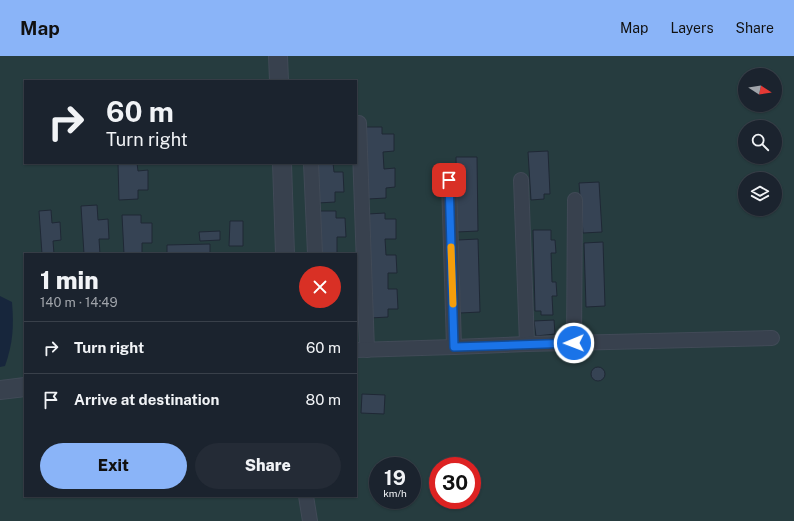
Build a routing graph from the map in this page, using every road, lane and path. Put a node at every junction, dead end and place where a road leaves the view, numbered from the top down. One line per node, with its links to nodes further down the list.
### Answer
1 (278, 56): 2 (street)
2 (279, 80)
3 (358, 124): 15 (street)
4 (282, 164): 9 (street)
5 (311, 164): 10 (street)
6 (449, 180): 14 (street)
7 (521, 180): 13 (street)
8 (575, 200): 12 (street)
9 (285, 253)
10 (315, 253)
11 (772, 338): 12 (street)
12 (574, 343): 13 (street)
13 (527, 344): 14 (street)
14 (454, 347): 15 (street)
15 (362, 350)
16 (24, 387): 17 (street)
17 (0, 390)
18 (306, 497): 19 (street)
19 (310, 521)

